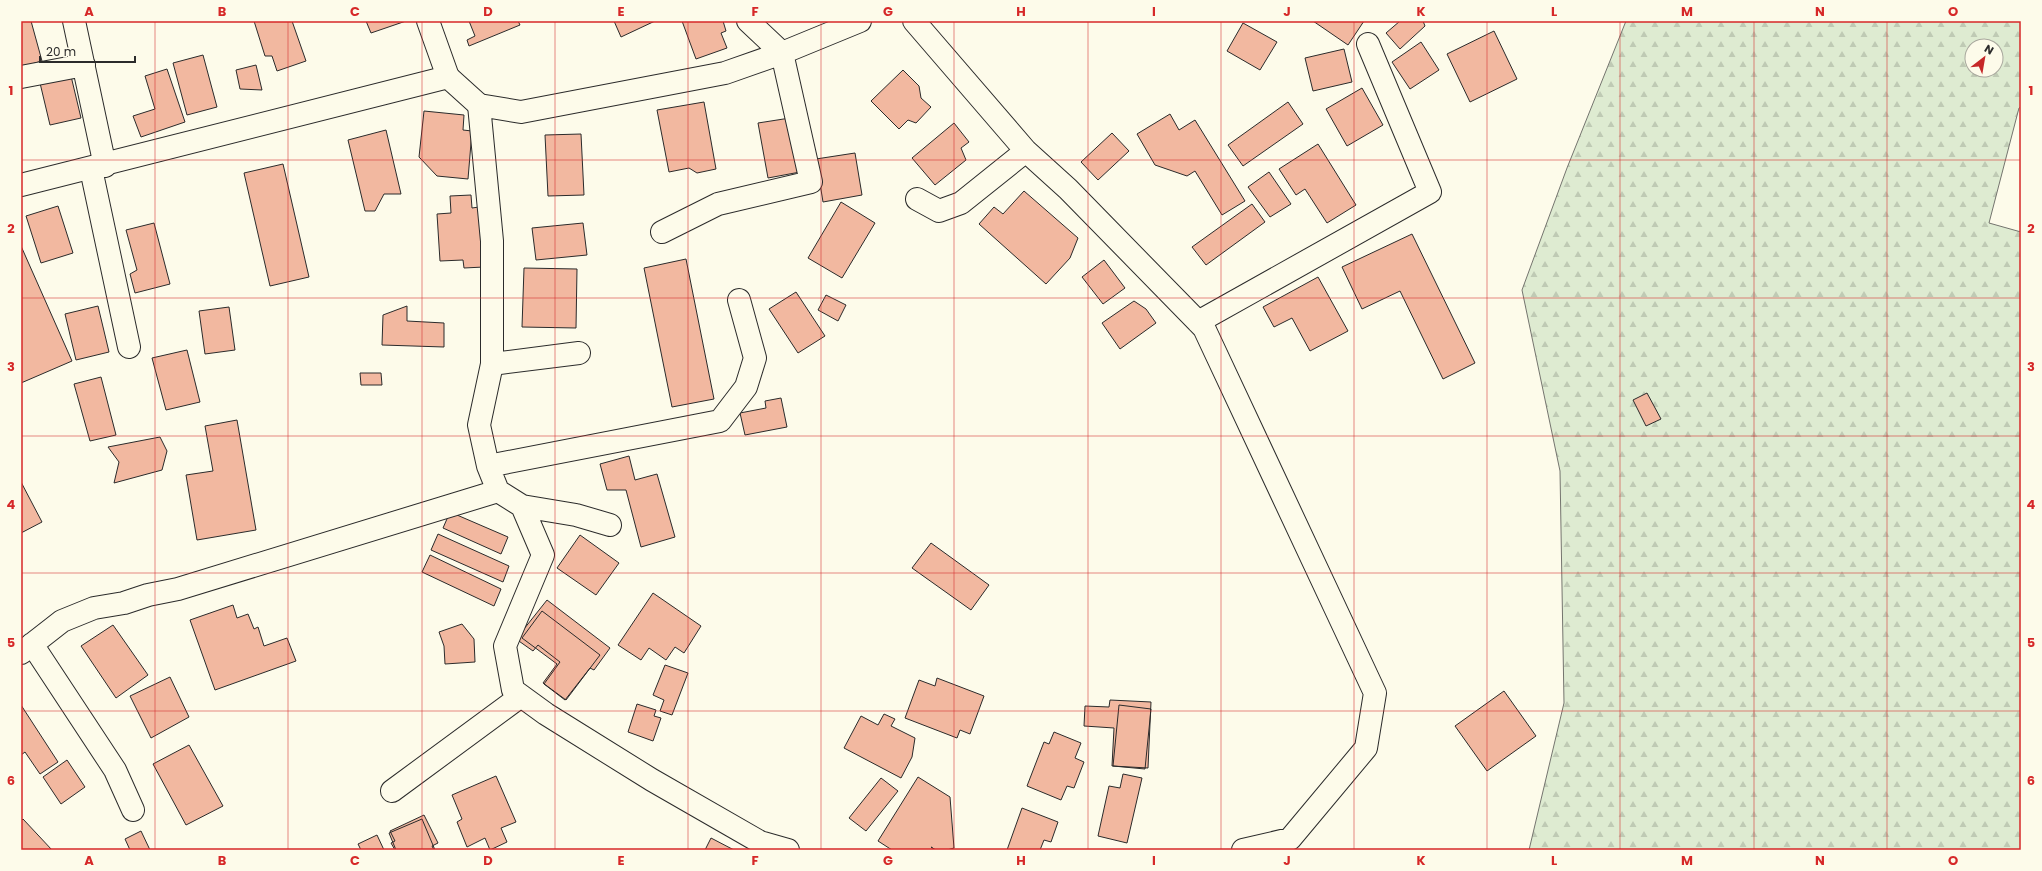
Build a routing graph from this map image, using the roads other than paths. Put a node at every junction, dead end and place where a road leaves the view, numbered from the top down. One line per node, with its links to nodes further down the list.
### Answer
1 (74, 21): 8 (street)
2 (428, 21): 10 (street)
3 (748, 21): 7 (street)
4 (860, 21): 7 (street)
5 (914, 21): 12 (street)
6 (1368, 44): 18 (street)
7 (782, 53): 11 (street); 16 (street)
8 (84, 65): 9 (street); 13 (street)
9 (21, 77)
10 (448, 77): 11 (street); 13 (street)
11 (479, 105): 21 (street)
12 (1026, 150): 15 (street); 18 (street)
13 (98, 167): 14 (street); 19 (street)
14 (22, 180)
15 (917, 199)
16 (662, 232)
17 (739, 300): 22 (street)
18 (1198, 322): 31 (street)
19 (129, 347)
20 (579, 353): 21 (street)
21 (492, 364): 22 (street)
22 (488, 466): 23 (street)
23 (498, 491): 24 (street); 26 (street)
24 (522, 506): 25 (street); 27 (street)
25 (610, 525)
26 (26, 649): 29 (street)
27 (521, 696): 28 (street); 30 (street)
28 (392, 791)
29 (133, 810)
30 (788, 850)
31 (1243, 850)

